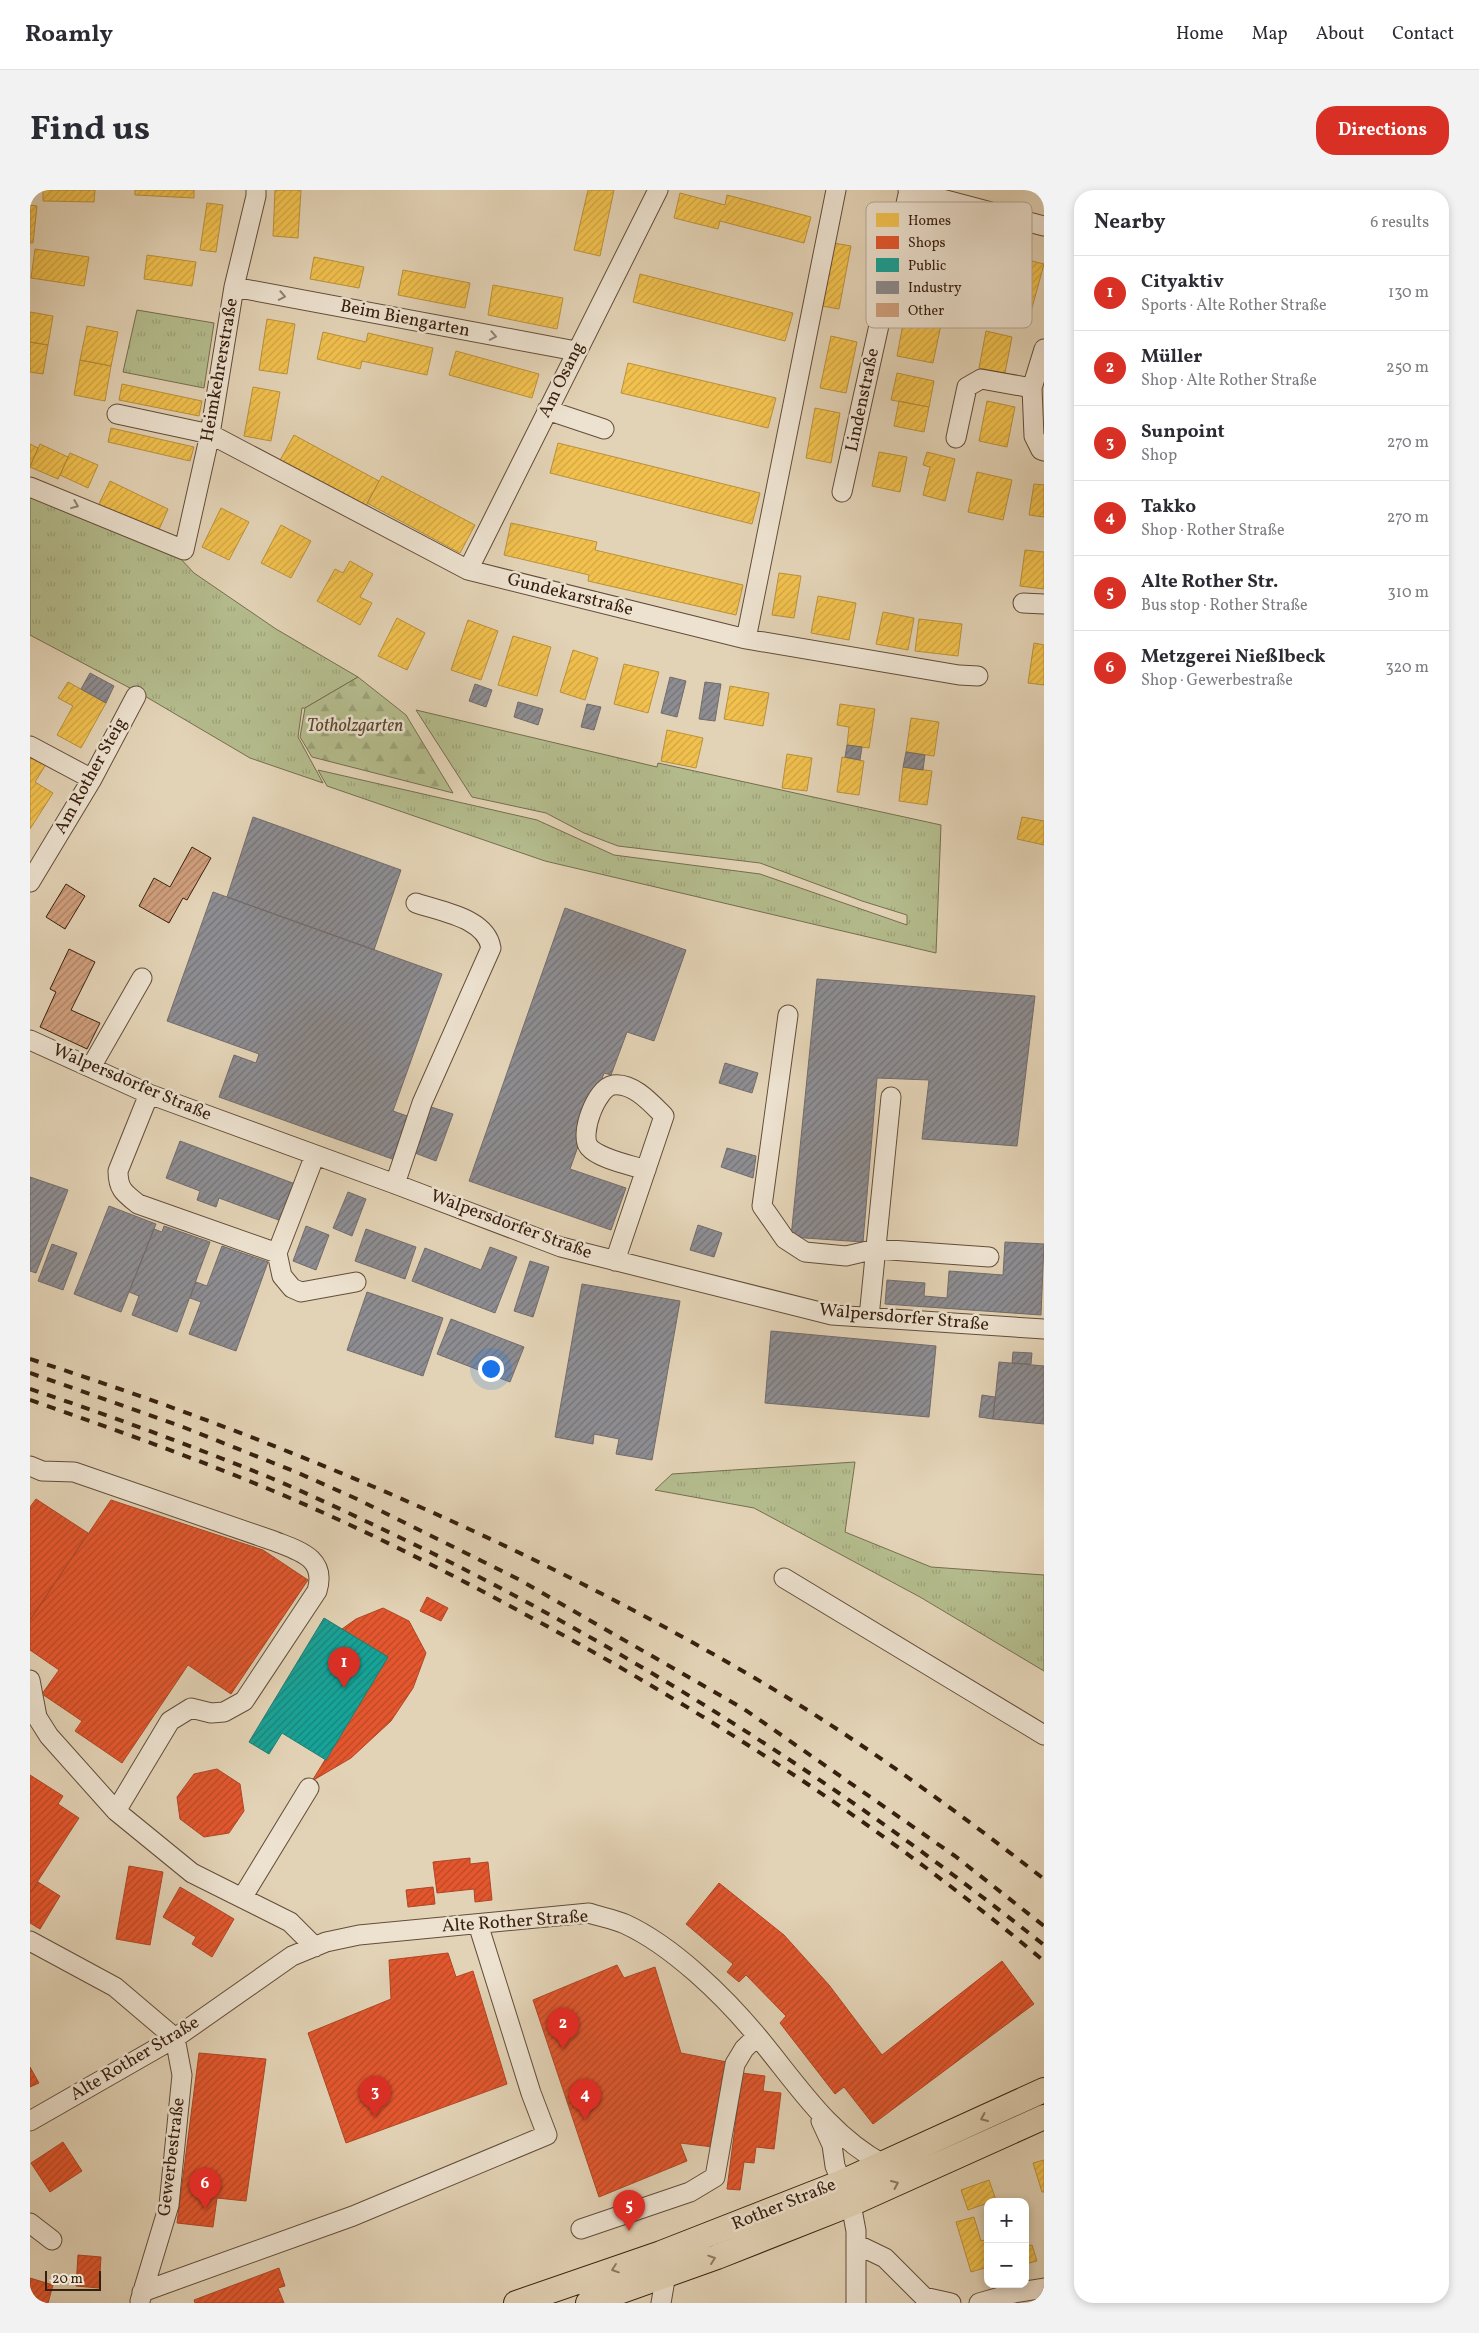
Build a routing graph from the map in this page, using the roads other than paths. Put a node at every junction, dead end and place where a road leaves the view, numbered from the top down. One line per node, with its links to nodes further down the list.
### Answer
1 (256, 190): 6 (street, Heimkehrerstraße)
2 (658, 190): 9 (street, Am Osang)
3 (836, 190): 22 (street)
4 (908, 190): 5 (street, Lindenstraße)
5 (953, 202)
6 (234, 287): 9 (street, Beim Biengarten, one-way to 9); 14 (street, Heimkehrerstraße)
7 (878, 328): 18 (street, Lindenstraße)
8 (1044, 349): 10 (street)
9 (576, 351): 11 (street, Am Osang)
10 (1032, 388): 15 (street); 16 (street)
11 (547, 410): 13 (street); 19 (street, Am Osang)
12 (117, 414): 14 (street, Gundekarstraße)
13 (604, 429)
14 (210, 434): 17 (street, Heimkehrerstraße, one-way to 14); 19 (street, Gundekarstraße)
15 (956, 438)
16 (1044, 451)
17 (30, 487)
18 (842, 492)
19 (468, 570): 22 (street, Gundekarstraße)
20 (1023, 603): 21 (street)
21 (1044, 604)
22 (746, 638): 23 (street, Gundekarstraße)
23 (978, 676)
24 (136, 696): 26 (street, Am Rother Steig)
25 (30, 746): 26 (street)
26 (92, 779): 27 (street, Am Rother Steig)
27 (30, 882)
28 (416, 903): 37 (street)
29 (142, 978): 32 (street)
30 (788, 1015): 38 (street)
31 (30, 1040): 32 (street, Walpersdorfer Straße)
32 (91, 1066): 33 (street, Walpersdorfer Straße)
33 (148, 1094): 35 (street, Walpersdorfer Straße); 39 (street)
34 (891, 1096): 38 (street)
35 (315, 1155): 37 (street, Walpersdorfer Straße); 39 (street)
36 (646, 1170): 36 (street); 41 (street)
37 (395, 1184): 41 (street, Walpersdorfer Straße)
38 (876, 1249): 40 (street); 43 (street)
39 (277, 1253): 42 (street)
40 (988, 1256)
41 (615, 1261): 43 (street, Walpersdorfer Straße)
42 (356, 1282)
43 (869, 1317): 44 (street, Walpersdorfer Straße)
44 (1044, 1329)
45 (30, 1466): 50 (street)
46 (784, 1578): 48 (street)
47 (30, 1680): 50 (street)
48 (1044, 1735)
49 (309, 1788): 51 (street)
50 (116, 1811): 51 (street)
51 (242, 1898): 54 (street)
52 (478, 1924): 54 (street, Alte Rother Straße); 55 (street, Alte Rother Straße); 70 (street)
53 (30, 1942): 56 (street)
54 (315, 1947): 56 (street, Alte Rother Straße)
55 (757, 2036): 58 (street, Alte Rother Straße); 65 (street)
56 (175, 2038): 60 (street, Alte Rother Straße); 70 (street, Gewerbestraße)
57 (1044, 2090): 61 (main road, Rother Straße, one-way to 61)
58 (816, 2111): 61 (street, Alte Rother Straße); 62 (street, Alte Rother Straße)
59 (1044, 2117): 63 (main road, Rother Straße, one-way to 59)
60 (30, 2121)
61 (883, 2164): 62 (main road, Rother Straße)
62 (842, 2182): 63 (street, Alte Rother Straße); 68 (main road, Rother Straße)
63 (851, 2204): 67 (street, Alte Rother Straße); 68 (main road, Rother Straße, one-way to 63)
64 (30, 2223): 66 (street)
65 (581, 2229)
66 (52, 2240)
67 (856, 2244): 75 (street, Alte Rother Straße); 76 (street)
68 (663, 2264): 72 (main road, Rother Straße, one-way to 72); 73 (main road, Rother Straße); 74 (street)
69 (1044, 2288): 71 (street)
70 (141, 2297)
71 (989, 2302)
72 (516, 2303)
73 (588, 2303)
74 (661, 2303)
75 (856, 2303)
76 (952, 2303)

